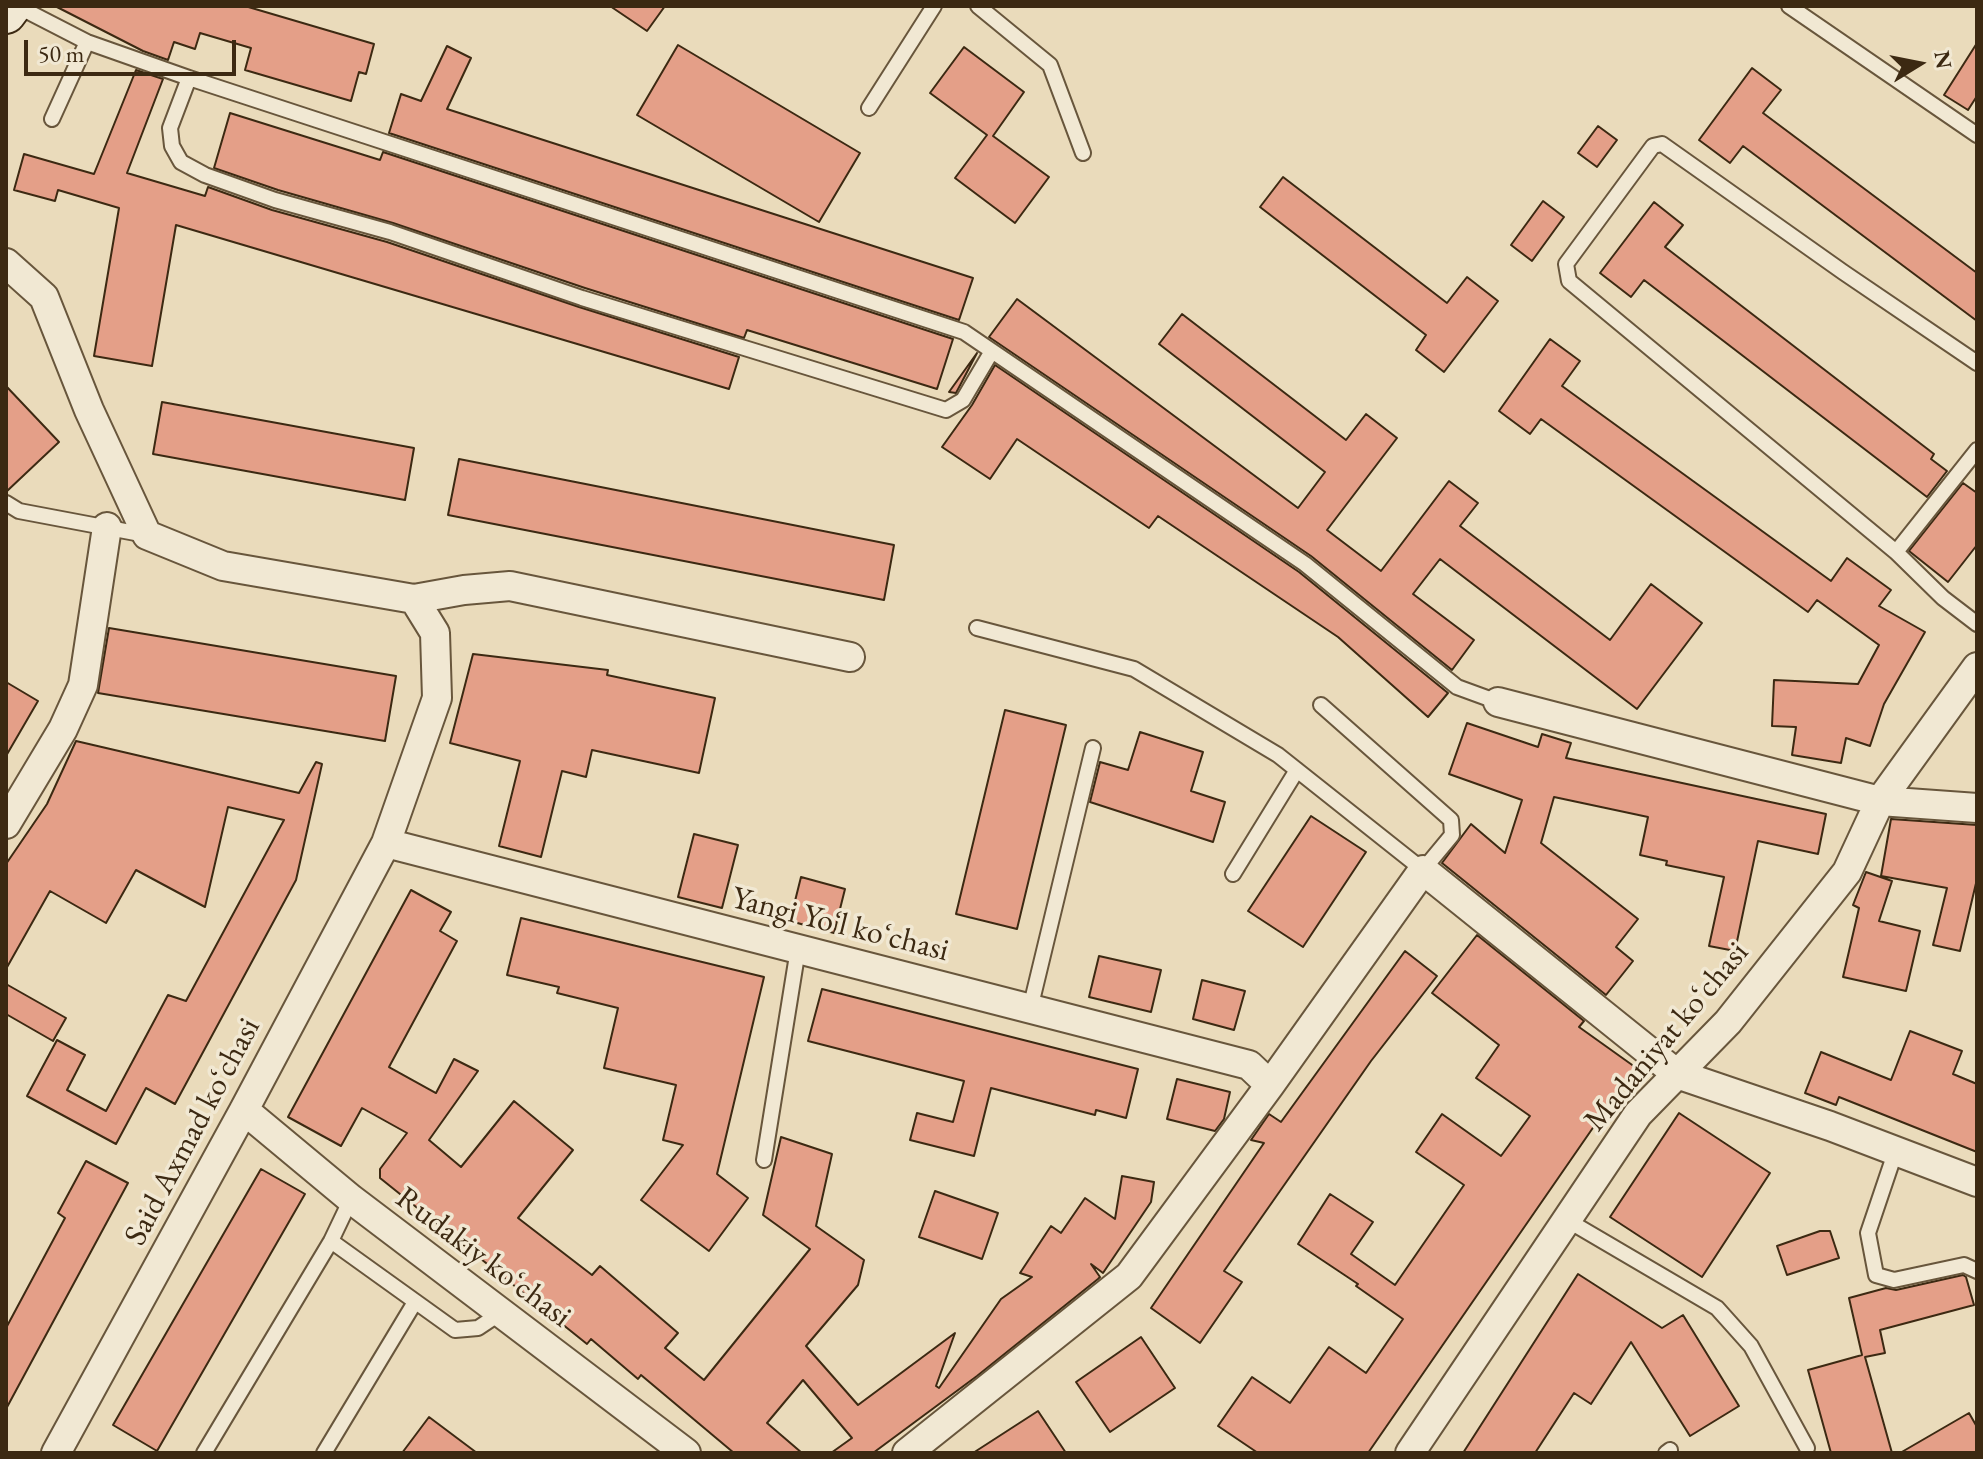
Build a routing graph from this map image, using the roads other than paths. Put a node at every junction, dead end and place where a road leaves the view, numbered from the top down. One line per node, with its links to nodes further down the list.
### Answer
1 (14, 6): 5 (main road); 6 (lane)
2 (934, 6): 8 (lane)
3 (978, 6): 11 (lane)
4 (1789, 6): 10 (lane)
5 (6, 14)
6 (87, 42): 7 (lane); 9 (lane)
7 (189, 78): 13 (lane); 13 (lane)
8 (869, 108)
9 (52, 119)
10 (1977, 135)
11 (1083, 153)
12 (6, 263): 18 (street)
13 (992, 351): 25 (lane)
14 (1977, 363): 19 (lane)
15 (1977, 450): 19 (lane)
16 (6, 503): 17 (lane)
17 (107, 527): 18 (lane); 31 (street)
18 (147, 535): 20 (street)
19 (1896, 552): 21 (lane)
20 (414, 599): 23 (street); 32 (street, Said Axmad koʻchasi)
21 (1977, 624)
22 (977, 628): 28 (lane)
23 (850, 657)
24 (1977, 667): 29 (street, Madaniyat koʻchasi)
25 (1498, 702): 29 (street)
26 (1321, 705): 33 (lane)
27 (1093, 748): 36 (lane)
28 (1297, 770): 33 (lane); 34 (lane)
29 (1880, 801): 30 (street); 37 (street, Madaniyat koʻchasi)
30 (1977, 808)
31 (6, 824)
32 (386, 843): 35 (street, Yangi Yoʻl koʻchasi); 39 (street, Said Axmad koʻchasi)
33 (1423, 870): 37 (street); 38 (street)
34 (1233, 874)
35 (798, 949): 36 (street, Yangi Yoʻl koʻchasi); 41 (lane)
36 (1030, 1009): 38 (street, Yangi Yoʻl koʻchasi)
37 (1677, 1074): 40 (street); 44 (street, Madaniyat koʻchasi)
38 (1270, 1085): 54 (street)
39 (244, 1110): 43 (street, Rudakiy koʻchasi); 50 (street, Said Axmad koʻchasi)
40 (1895, 1153): 42 (street); 46 (lane)
41 (764, 1160)
42 (1977, 1182)
43 (351, 1199): 45 (lane); 48 (street, Rudakiy koʻchasi)
44 (1567, 1220): 49 (lane); 55 (street, Madaniyat koʻchasi)
45 (331, 1241): 47 (lane); 51 (lane)
46 (1977, 1271)
47 (415, 1302): 48 (lane); 52 (lane)
48 (499, 1314): 53 (street, Rudakiy koʻchasi)
49 (1807, 1448)
50 (56, 1453)
51 (204, 1453)
52 (324, 1453)
53 (686, 1453)
54 (907, 1453)
55 (1410, 1453)

